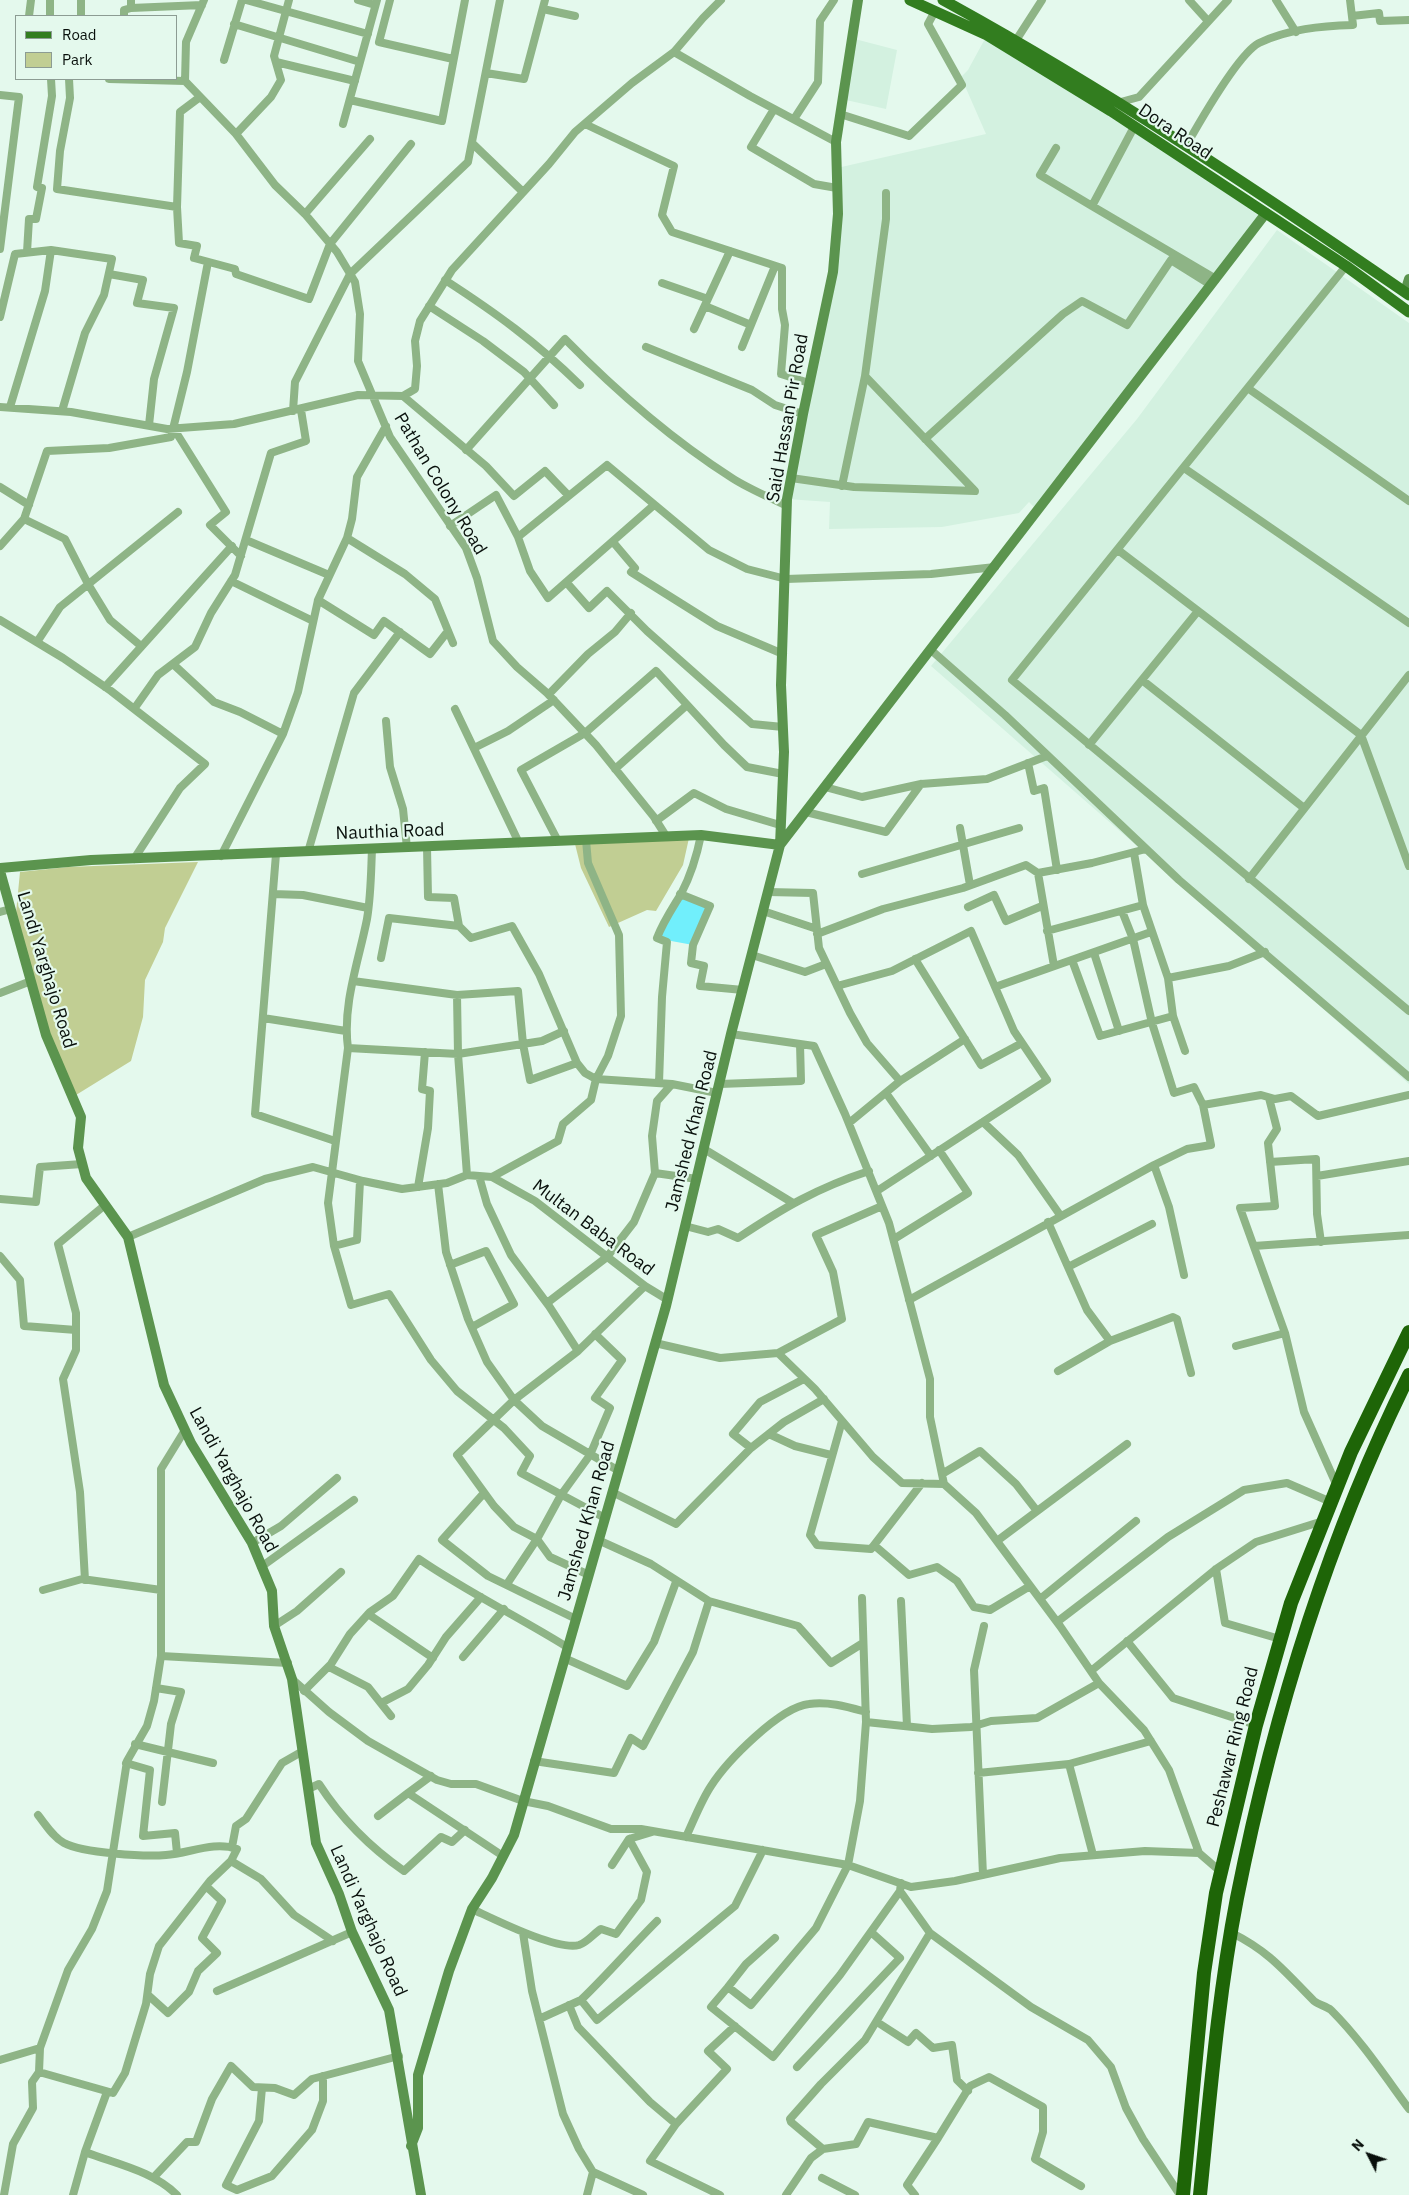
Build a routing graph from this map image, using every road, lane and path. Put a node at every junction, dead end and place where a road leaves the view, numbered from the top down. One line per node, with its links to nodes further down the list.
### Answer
1 (30, 0): 30 (street)
2 (50, 0): 31 (street)
3 (81, 0): 32 (street)
4 (242, 0): 38 (street)
5 (246, 0): 29 (street)
6 (289, 0): 29 (street)
7 (358, 0): 23 (street)
8 (390, 0): 44 (street)
9 (465, 0): 44 (street)
10 (500, 0): 48 (street)
11 (545, 0): 28 (street)
12 (721, 0): 43 (street)
13 (834, 0): 60 (street)
14 (858, 0): 59 (street, Said Hassan Pir Road)
15 (910, 0): 27 (main road, Dora Road)
16 (943, 0): 42 (main road)
17 (1188, 0): 37 (street)
18 (1215, 0): 26 (street)
19 (1228, 0): 26 (street)
20 (1276, 0): 39 (street)
21 (1350, 0): 35 (street)
22 (203, 2): 25 (street); 52 (street)
23 (376, 2): 40 (street)
24 (1038, 2): 42 (street)
25 (131, 4): 33 (street)
26 (1222, 6): 37 (street)
27 (933, 7): 42 (main road, Dora Road); 59 (street)
28 (543, 9): 34 (street); 48 (street)
29 (286, 11): 40 (street); 41 (street)
30 (29, 15)
31 (50, 15)
32 (81, 15)
33 (124, 15)
34 (576, 16)
35 (1352, 16): 36 (street); 39 (street)
36 (1409, 20)
37 (1208, 21): 57 (street)
38 (234, 24): 41 (street); 45 (street)
39 (1296, 32): 69 (street)
40 (368, 34): 47 (street)
41 (279, 37): 46 (street); 47 (street)
42 (1013, 45): 57 (main road, Dora Road)
43 (674, 52): 58 (street); 62 (street)
44 (453, 59): 56 (street)
45 (224, 60)
46 (276, 62): 53 (street); 64 (street)
47 (360, 62): 53 (street)
48 (486, 73): 67 (street)
49 (51, 80): 84 (street)
50 (69, 80): 76 (street)
51 (178, 80): 52 (street)
52 (185, 80): 55 (street, Pathan Colony Road)
53 (355, 81): 56 (street)
54 (0, 96): 79 (street)
55 (200, 97): 64 (street, Pathan Colony Road); 76 (street)
56 (350, 100): 61 (street)
57 (1114, 107): 63 (main road, Dora Road); 69 (main road)
58 (774, 109): 60 (street); 72 (street)
59 (840, 114): 66 (street, Said Hassan Pir Road)
60 (794, 120): 66 (street)
61 (343, 124)
62 (585, 124): 73 (street); 83 (street)
63 (1134, 127): 71 (main road, Dora Road); 75 (street)
64 (236, 134): 77 (street, Pathan Colony Road)
65 (370, 139): 77 (street)
66 (836, 142): 72 (street, Said Hassan Pir Road)
67 (472, 143): 73 (street); 89 (street)
68 (411, 144): 80 (street)
69 (1186, 146): 71 (main road); 95 (main road)
70 (1056, 148): 75 (street)
71 (1179, 158): 78 (main road, Dora Road)
72 (838, 188): 108 (street, Said Hassan Pir Road)
73 (523, 192): 90 (street)
74 (886, 193): 106 (street)
75 (1092, 206): 92 (street)
76 (177, 207): 85 (street)
77 (305, 214): 80 (street, Pathan Colony Road)
78 (1266, 214): 87 (main road, Dora Road); 92 (street)
79 (3, 219): 81 (street)
80 (330, 244): 85 (street); 89 (street, Pathan Colony Road)
81 (0, 249)
82 (51, 250): 84 (street); 88 (street); 113 (street)
83 (730, 251): 86 (street); 96 (street)
84 (27, 252): 94 (street)
85 (208, 262): 121 (street)
86 (775, 266): 101 (street); 108 (street)
87 (1346, 266): 97 (main road, Dora Road); 110 (street)
88 (109, 274): 116 (street); 119 (street)
89 (350, 274): 111 (street, Pathan Colony Road); 117 (street)
90 (445, 280): 98 (street); 105 (street)
91 (1409, 280): 95 (street)
92 (1214, 282): 122 (street); 144 (street)
93 (662, 283): 96 (street)
94 (4, 286): 100 (street)
95 (1407, 293): 97 (main road)
96 (706, 303): 101 (street); 102 (street)
97 (1398, 304): 99 (main road, Dora Road)
98 (429, 306): 107 (street); 112 (street)
99 (1409, 312)
100 (0, 315)
101 (751, 325): 104 (street)
102 (694, 329)
103 (646, 347): 118 (street)
104 (742, 347)
105 (550, 356): 107 (street); 109 (street); 132 (street)
106 (865, 376): 122 (street); 126 (street)
107 (529, 378): 114 (street); 123 (street)
108 (809, 383): 118 (street, Said Hassan Pir Road)
109 (580, 385)
110 (1249, 389): 124 (street); 129 (street)
111 (372, 395): 112 (street); 117 (street); 120 (street, Pathan Colony Road)
112 (403, 396): 123 (street)
113 (10, 406): 115 (street); 116 (street)
114 (554, 406)
115 (0, 407)
116 (62, 411): 119 (street)
117 (297, 411): 121 (street); 138 (street)
118 (803, 414): 125 (street, Said Hassan Pir Road)
119 (149, 425): 121 (street)
120 (386, 426): 135 (street, Pathan Colony Road); 136 (street)
121 (174, 429): 131 (street); 141 (street)
122 (925, 439): 126 (street)
123 (466, 450): 128 (street)
124 (1184, 468): 142 (street); 155 (street)
125 (792, 478): 126 (street); 132 (street, Said Hassan Pir Road)
126 (842, 486)
127 (0, 487): 131 (street)
128 (568, 495): 130 (street); 137 (street)
129 (1409, 500)
130 (654, 504): 139 (street); 146 (street)
131 (29, 505): 134 (street)
132 (787, 506): 146 (street, Said Hassan Pir Road)
133 (178, 512): 149 (street)
134 (24, 519): 140 (street); 149 (street)
135 (450, 526): 137 (street); 167 (street, Pathan Colony Road)
136 (347, 538): 145 (street); 156 (street)
137 (518, 538): 148 (street)
138 (246, 540): 143 (street); 145 (street)
139 (613, 542): 148 (street); 162 (street)
140 (0, 546)
141 (232, 546): 143 (street); 160 (street)
142 (1118, 550): 151 (street); 176 (street)
143 (241, 556): 147 (street)
144 (995, 567): 146 (street); 161 (street)
145 (329, 575): 150 (street)
146 (786, 579): 162 (street, Said Hassan Pir Road)
147 (231, 581): 154 (street); 163 (street)
148 (567, 583): 152 (street)
149 (88, 584): 158 (street); 160 (street)
150 (318, 600): 154 (street); 157 (street)
151 (1198, 611): 165 (street); 175 (street)
152 (631, 613): 167 (street); 172 (street)
153 (0, 620): 158 (street)
154 (313, 621): 174 (street)
155 (1409, 623)
156 (448, 631): 157 (street); 159 (street)
157 (400, 632): 201 (street)
158 (37, 642): 166 (street)
159 (452, 642)
160 (141, 646): 166 (street)
161 (931, 650): 178 (street); 183 (street)
162 (783, 654): 172 (street, Said Hassan Pir Road)
163 (173, 664): 169 (street); 174 (street)
164 (1409, 675): 175 (street)
165 (1142, 680): 176 (street); 184 (street)
166 (105, 687): 169 (street)
167 (551, 697): 173 (street, Pathan Colony Road); 177 (street)
168 (687, 705): 173 (street); 180 (street); 181 (street)
169 (134, 709): 205 (street)
170 (455, 710): 177 (street)
171 (386, 721): 198 (street)
172 (783, 727): 181 (street, Said Hassan Pir Road)
173 (585, 733): 180 (street, Pathan Colony Road); 193 (street)
174 (283, 734): 204 (street)
175 (1361, 735): 184 (street); 206 (street)
176 (1089, 745): 211 (street)
177 (474, 748): 194 (street)
178 (1047, 756): 179 (street); 200 (street)
179 (1028, 763): 182 (street); 208 (street)
180 (615, 769): 186 (street, Pathan Colony Road)
181 (783, 774): 187 (street, Said Hassan Pir Road)
182 (921, 784): 183 (street); 185 (street)
183 (825, 787): 185 (street)
184 (1304, 808): 211 (street)
185 (806, 812): 195 (street)
186 (656, 821): 187 (street); 191 (street, Pathan Colony Road)
187 (780, 825): 195 (street, Said Hassan Pir Road)
188 (960, 828): 196 (street)
189 (1019, 828): 196 (street)
190 (701, 835): 191 (street, Nauthia Road); 195 (street, Nauthia Road); 215 (street)
191 (666, 836): 192 (street, Nauthia Road)
192 (586, 840): 193 (street, Nauthia Road); 263 (street)
193 (558, 841): 194 (street, Nauthia Road)
194 (519, 843): 197 (street, Nauthia Road)
195 (780, 845): 213 (street, Jamshed Khan Road)
196 (963, 845): 210 (street); 212 (street)
197 (427, 847): 198 (street, Nauthia Road); 224 (street)
198 (407, 848): 199 (street, Nauthia Road)
199 (372, 849): 201 (street, Nauthia Road); 219 (street)
200 (1146, 849): 202 (street); 230 (street)
201 (308, 852): 203 (street, Nauthia Road)
202 (1134, 852): 208 (street); 216 (street)
203 (276, 854): 204 (street, Nauthia Road); 214 (street)
204 (221, 856): 205 (street, Nauthia Road)
205 (134, 859): 207 (street, Nauthia Road)
206 (1409, 866)
207 (0, 869): 220 (street, Landi Yarghajo Road)
208 (1057, 870): 209 (street)
209 (1038, 873): 212 (street); 217 (street)
210 (862, 874)
211 (1249, 879): 245 (street)
212 (970, 885): 226 (street)
213 (768, 892): 221 (street, Jamshed Khan Road); 226 (street)
214 (273, 894): 219 (street); 247 (street)
215 (680, 894): 242 (street); 265 (street)
216 (1142, 905): 222 (street); 227 (street)
217 (1042, 906): 218 (street); 225 (street)
218 (968, 907)
219 (368, 908): 238 (street)
220 (11, 909): 223 (street); 239 (street, Landi Yarghajo Road)
221 (763, 911): 226 (street); 231 (street, Jamshed Khan Road)
222 (1122, 911): 225 (street); 228 (street)
223 (0, 912)
224 (459, 926): 232 (street); 250 (street)
225 (1046, 930): 236 (street)
226 (817, 931): 235 (street)
227 (1151, 932): 228 (street); 237 (street)
228 (1133, 939): 229 (street); 248 (street)
229 (1094, 952): 234 (street); 251 (street)
230 (1264, 952): 237 (street); 262 (street)
231 (752, 955): 235 (street); 242 (street, Jamshed Khan Road)
232 (382, 958)
233 (915, 959): 240 (street); 241 (street); 253 (street)
234 (1072, 960): 236 (street); 251 (street)
235 (826, 964): 240 (street)
236 (1054, 966): 241 (street)
237 (1168, 978): 246 (street)
238 (353, 980): 244 (street); 249 (street)
239 (31, 981): 243 (street); 280 (street, Landi Yarghajo Road)
240 (837, 986): 264 (street)
241 (995, 987): 254 (street)
242 (743, 990): 252 (street, Jamshed Khan Road)
243 (0, 993)
244 (456, 995): 255 (street); 260 (street)
245 (1409, 1011)
246 (1173, 1016): 248 (street); 258 (street)
247 (263, 1018): 249 (street); 274 (street)
248 (1152, 1023): 251 (street); 271 (street)
249 (346, 1031): 257 (street)
250 (564, 1031): 255 (street); 261 (street)
251 (1119, 1031)
252 (731, 1034): 256 (street); 267 (street, Jamshed Khan Road)
253 (964, 1039): 254 (street); 264 (street)
254 (1022, 1043): 272 (street)
255 (523, 1044): 260 (street); 261 (street)
256 (800, 1044): 267 (street); 273 (street)
257 (348, 1048): 259 (street); 274 (street)
258 (1185, 1051)
259 (425, 1052): 260 (street); 292 (street)
260 (458, 1054): 285 (street)
261 (577, 1063): 263 (street)
262 (1409, 1077)
263 (596, 1079): 265 (street); 288 (street)
264 (900, 1081): 268 (street)
265 (659, 1083): 266 (street)
266 (672, 1084): 267 (street); 284 (street)
267 (718, 1089): 275 (street, Jamshed Khan Road)
268 (886, 1093): 273 (street); 277 (street)
269 (1409, 1095): 270 (street)
270 (1269, 1098): 271 (street); 279 (street)
271 (1203, 1105): 281 (street)
272 (983, 1122): 276 (street); 298 (street)
273 (849, 1123): 282 (street)
274 (335, 1140): 283 (street)
275 (704, 1149): 289 (street, Jamshed Khan Road); 295 (street)
276 (939, 1150): 277 (street); 304 (street)
277 (931, 1156): 293 (street)
278 (1409, 1161): 287 (street)
279 (1270, 1162): 287 (street); 307 (street)
280 (82, 1164): 294 (street); 296 (street, Landi Yarghajo Road)
281 (1154, 1165): 298 (street); 312 (street)
282 (869, 1171): 293 (street); 295 (street)
283 (331, 1172): 290 (street, Multan Baba Road); 303 (street, Multan Baba Road); 306 (street)
284 (655, 1173): 289 (street); 309 (street)
285 (467, 1175): 286 (street, Multan Baba Road); 291 (street, Multan Baba Road)
286 (479, 1176): 288 (street, Multan Baba Road); 316 (street)
287 (1317, 1176): 305 (street)
288 (492, 1177): 309 (street, Multan Baba Road)
289 (697, 1179): 301 (street, Jamshed Khan Road)
290 (360, 1180): 292 (street, Multan Baba Road); 306 (street)
291 (438, 1184): 292 (street, Multan Baba Road); 310 (street)
292 (418, 1187)
293 (877, 1191): 297 (street)
294 (0, 1198)
295 (793, 1204): 301 (street)
296 (105, 1205): 303 (street, Landi Yarghajo Road); 318 (street)
297 (882, 1206): 304 (street); 326 (street)
298 (1060, 1215): 299 (street)
299 (1048, 1222): 311 (street); 315 (street)
300 (1152, 1224): 311 (street)
301 (685, 1226): 314 (street, Jamshed Khan Road)
302 (1409, 1235): 305 (street)
303 (128, 1237): 335 (street, Landi Yarghajo Road)
304 (894, 1239): 315 (street)
305 (1321, 1242): 307 (street)
306 (334, 1246): 333 (street)
307 (1254, 1246): 320 (street)
308 (0, 1256): 318 (street)
309 (606, 1257): 313 (street, Multan Baba Road); 316 (street)
310 (450, 1265): 317 (street); 317 (street)
311 (1068, 1267): 322 (street)
312 (1184, 1275)
313 (645, 1286): 314 (street, Multan Baba Road); 321 (street)
314 (668, 1300): 323 (street, Jamshed Khan Road)
315 (908, 1300): 342 (street)
316 (547, 1303): 325 (street)
317 (472, 1327): 332 (street)
318 (76, 1330): 365 (street)
319 (1409, 1332): 346 (highway, Peshawar Ring Road)
320 (1285, 1333): 324 (street); 346 (street)
321 (595, 1334): 325 (street); 339 (street)
322 (1110, 1341): 327 (street); 328 (street)
323 (655, 1343): 326 (street); 341 (street, Jamshed Khan Road)
324 (1236, 1346)
325 (578, 1351): 332 (street)
326 (778, 1353): 330 (street)
327 (1058, 1370)
328 (1191, 1373)
329 (1409, 1375): 444 (highway, Peshawar Ring Road)
330 (804, 1379): 331 (street); 338 (street)
331 (824, 1399): 334 (street); 336 (street)
332 (514, 1400): 333 (street); 339 (street)
333 (494, 1420): 348 (street); 349 (street)
334 (842, 1421): 340 (street); 344 (street)
335 (185, 1430): 359 (street, Landi Yarghajo Road); 370 (street)
336 (769, 1434): 338 (street); 340 (street)
337 (1127, 1444): 352 (street)
338 (751, 1448): 347 (street)
339 (590, 1455): 341 (street); 349 (street)
340 (831, 1455): 360 (street)
341 (619, 1470): 347 (street, Jamshed Khan Road)
342 (942, 1474): 345 (street); 352 (street)
343 (337, 1478): 359 (street)
344 (922, 1483): 345 (street); 360 (street)
345 (944, 1484): 358 (street)
346 (1337, 1486): 351 (highway, Peshawar Ring Road)
347 (612, 1492): 353 (street, Jamshed Khan Road)
348 (484, 1493): 356 (street); 367 (street)
349 (562, 1495): 353 (street); 356 (street)
350 (354, 1500): 361 (street)
351 (1331, 1502): 355 (highway, Peshawar Ring Road); 379 (street)
352 (1036, 1511): 358 (street)
353 (605, 1518): 357 (street, Jamshed Khan Road)
354 (1136, 1521): 373 (street)
355 (1323, 1521): 362 (street); 382 (highway, Peshawar Ring Road)
356 (538, 1539): 364 (street); 367 (street)
357 (598, 1540): 364 (street, Jamshed Khan Road); 366 (street)
358 (996, 1541): 368 (street)
359 (252, 1543): 361 (street, Landi Yarghajo Road)
360 (874, 1544): 368 (street)
361 (262, 1567): 380 (street, Landi Yarghajo Road)
362 (1216, 1569): 382 (street); 383 (street)
363 (341, 1572): 380 (street)
364 (588, 1575): 378 (street, Jamshed Khan Road)
365 (85, 1580): 369 (street); 370 (street)
366 (676, 1582): 374 (street); 389 (street)
367 (507, 1584): 378 (street)
368 (1030, 1586): 373 (street)
369 (43, 1590)
370 (161, 1590): 386 (street)
371 (481, 1597): 376 (street); 377 (street); 388 (street)
372 (862, 1598): 384 (street)
373 (1040, 1599): 379 (street)
374 (709, 1601): 384 (street); 408 (street)
375 (901, 1601): 403 (street)
376 (504, 1609): 385 (street); 387 (street)
377 (368, 1614): 388 (street); 391 (street)
378 (576, 1619): 385 (street, Jamshed Khan Road)
379 (1057, 1622): 392 (street)
380 (274, 1626): 390 (street, Landi Yarghajo Road)
381 (984, 1626): 401 (street)
382 (1280, 1639): 402 (highway, Peshawar Ring Road)
383 (1127, 1641): 392 (street); 402 (street)
384 (864, 1643): 398 (street)
385 (568, 1647): 389 (street, Jamshed Khan Road)
386 (161, 1656): 390 (street); 395 (street)
387 (463, 1657)
388 (433, 1658): 397 (street)
389 (564, 1658): 408 (street, Jamshed Khan Road)
390 (288, 1662): 393 (street, Landi Yarghajo Road)
391 (329, 1667): 396 (street); 397 (street)
392 (1091, 1671): 394 (street)
393 (292, 1679): 396 (street); 407 (street, Landi Yarghajo Road)
394 (1100, 1683): 401 (street); 404 (street)
395 (156, 1688): 405 (street); 406 (street)
396 (304, 1691): 413 (street)
397 (381, 1703): 399 (street)
398 (866, 1712): 400 (street); 422 (street)
399 (391, 1716)
400 (866, 1722): 403 (street); 433 (street)
401 (976, 1725): 403 (street); 412 (street)
402 (1256, 1725): 434 (highway, Peshawar Ring Road)
403 (907, 1726)
404 (1151, 1741): 411 (street); 428 (street)
405 (135, 1744): 406 (street); 409 (street)
406 (167, 1750): 410 (street); 416 (street)
407 (303, 1751): 414 (street, Landi Yarghajo Road); 424 (street)
408 (534, 1761): 417 (street, Jamshed Khan Road)
409 (126, 1764): 426 (street); 427 (street)
410 (214, 1764)
411 (1069, 1764): 412 (street); 429 (street)
412 (978, 1773): 435 (street)
413 (431, 1776): 415 (street); 417 (street)
414 (308, 1789): 420 (street); 440 (street, Landi Yarghajo Road)
415 (408, 1793): 419 (street); 420 (street)
416 (162, 1802)
417 (523, 1802): 421 (street); 430 (street, Jamshed Khan Road)
418 (38, 1815): 426 (street)
419 (378, 1816)
420 (465, 1830): 430 (street)
421 (654, 1831): 422 (street); 423 (street)
422 (686, 1837): 425 (street)
423 (629, 1839): 432 (street); 442 (street)
424 (232, 1847): 427 (street); 431 (street)
425 (763, 1850): 433 (street); 450 (street)
426 (113, 1852): 427 (street); 455 (street)
427 (177, 1853)
428 (1199, 1853): 429 (street); 434 (street)
429 (1093, 1855): 435 (street)
430 (503, 1856): 438 (street, Jamshed Khan Road)
431 (231, 1861): 436 (street); 446 (street)
432 (612, 1865)
433 (848, 1865): 437 (street); 447 (street)
434 (1221, 1872): 485 (highway, Peshawar Ring Road)
435 (983, 1874): 437 (street)
436 (206, 1886): 449 (street); 449 (street)
437 (900, 1887): 441 (street); 443 (street)
438 (472, 1909): 442 (street); 467 (street, Jamshed Khan Road)
439 (657, 1921): 450 (street)
440 (352, 1932): 446 (street); 456 (street, Landi Yarghajo Road)
441 (871, 1932): 454 (street); 458 (street)
442 (523, 1933): 452 (street)
443 (930, 1933): 453 (street); 485 (street)
444 (1232, 1933): 464 (street); 486 (highway, Peshawar Ring Road)
445 (775, 1938): 447 (street)
446 (333, 1941): 448 (street)
447 (728, 1987): 454 (street)
448 (217, 1991)
449 (148, 1995): 463 (street)
450 (581, 2000): 451 (street)
451 (569, 2005): 452 (street); 465 (street)
452 (539, 2019): 470 (street)
453 (877, 2022): 462 (street); 468 (street)
454 (735, 2026): 465 (street)
455 (40, 2048): 457 (street); 459 (street)
456 (399, 2056): 460 (street); 467 (street, Landi Yarghajo Road)
457 (0, 2060)
458 (797, 2068)
459 (39, 2072): 463 (street); 475 (street)
460 (323, 2076): 461 (street); 461 (street)
461 (262, 2088): 471 (street)
462 (968, 2090): 466 (street); 473 (street)
463 (107, 2092): 469 (street)
464 (1409, 2110)
465 (676, 2124): 481 (street)
466 (938, 2138): 468 (street); 484 (street)
467 (411, 2146): 478 (street, Jamshed Khan Road)
468 (823, 2149): 482 (street)
469 (85, 2152): 471 (street); 476 (street)
470 (594, 2172): 474 (street); 479 (street)
471 (154, 2177): 477 (street)
472 (822, 2178): 483 (street)
473 (1081, 2186)
474 (626, 2191): 480 (street)
475 (4, 2195)
476 (73, 2195)
477 (177, 2195)
478 (421, 2195)
479 (587, 2195)
480 (643, 2195)
481 (720, 2195)
482 (786, 2195)
483 (855, 2195)
484 (915, 2195)
485 (1182, 2195)
486 (1200, 2195)

